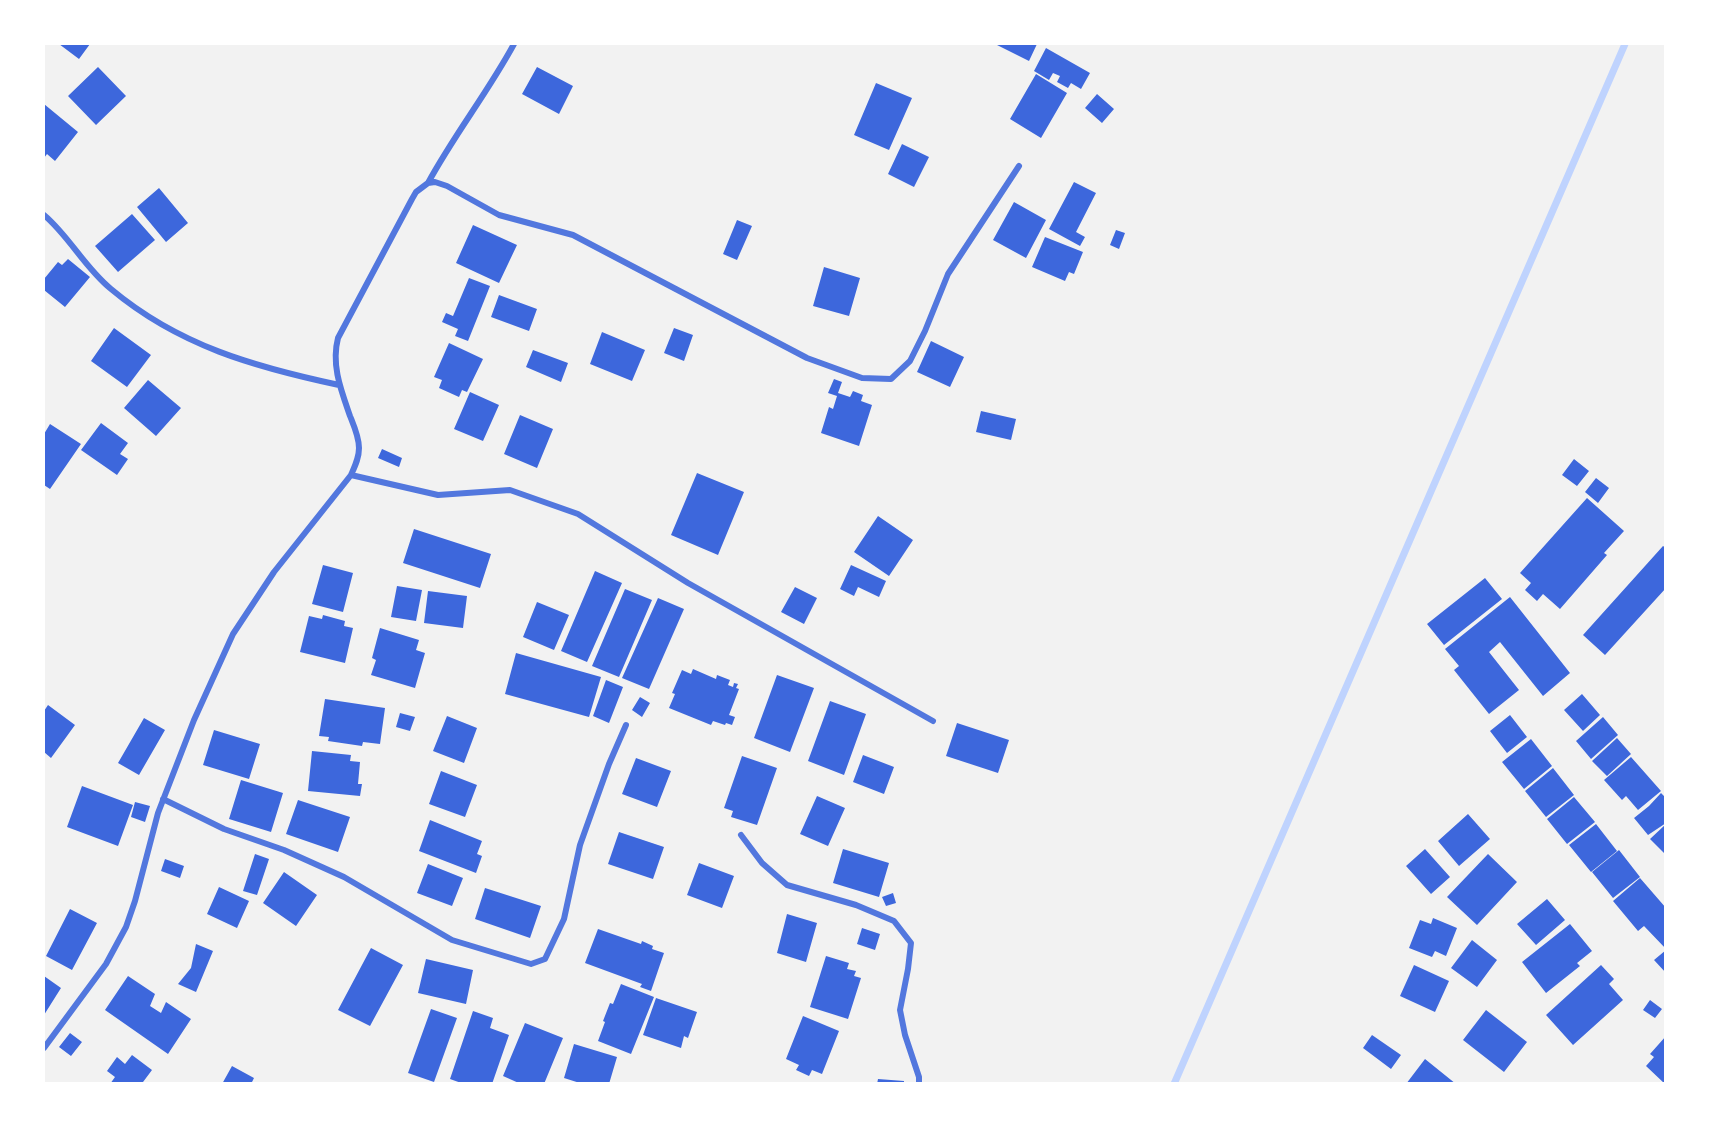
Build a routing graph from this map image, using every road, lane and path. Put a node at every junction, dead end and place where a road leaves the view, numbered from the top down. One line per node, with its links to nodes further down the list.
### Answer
1 (514, 44): 3 (street)
2 (1019, 166): 3 (street)
3 (428, 183): 5 (street)
4 (44, 215): 5 (street)
5 (339, 385): 6 (street)
6 (351, 475): 7 (street); 9 (street)
7 (933, 721)
8 (626, 725): 9 (street)
9 (163, 799): 11 (street)
10 (741, 836): 12 (street)
11 (44, 1048)
12 (919, 1083)

